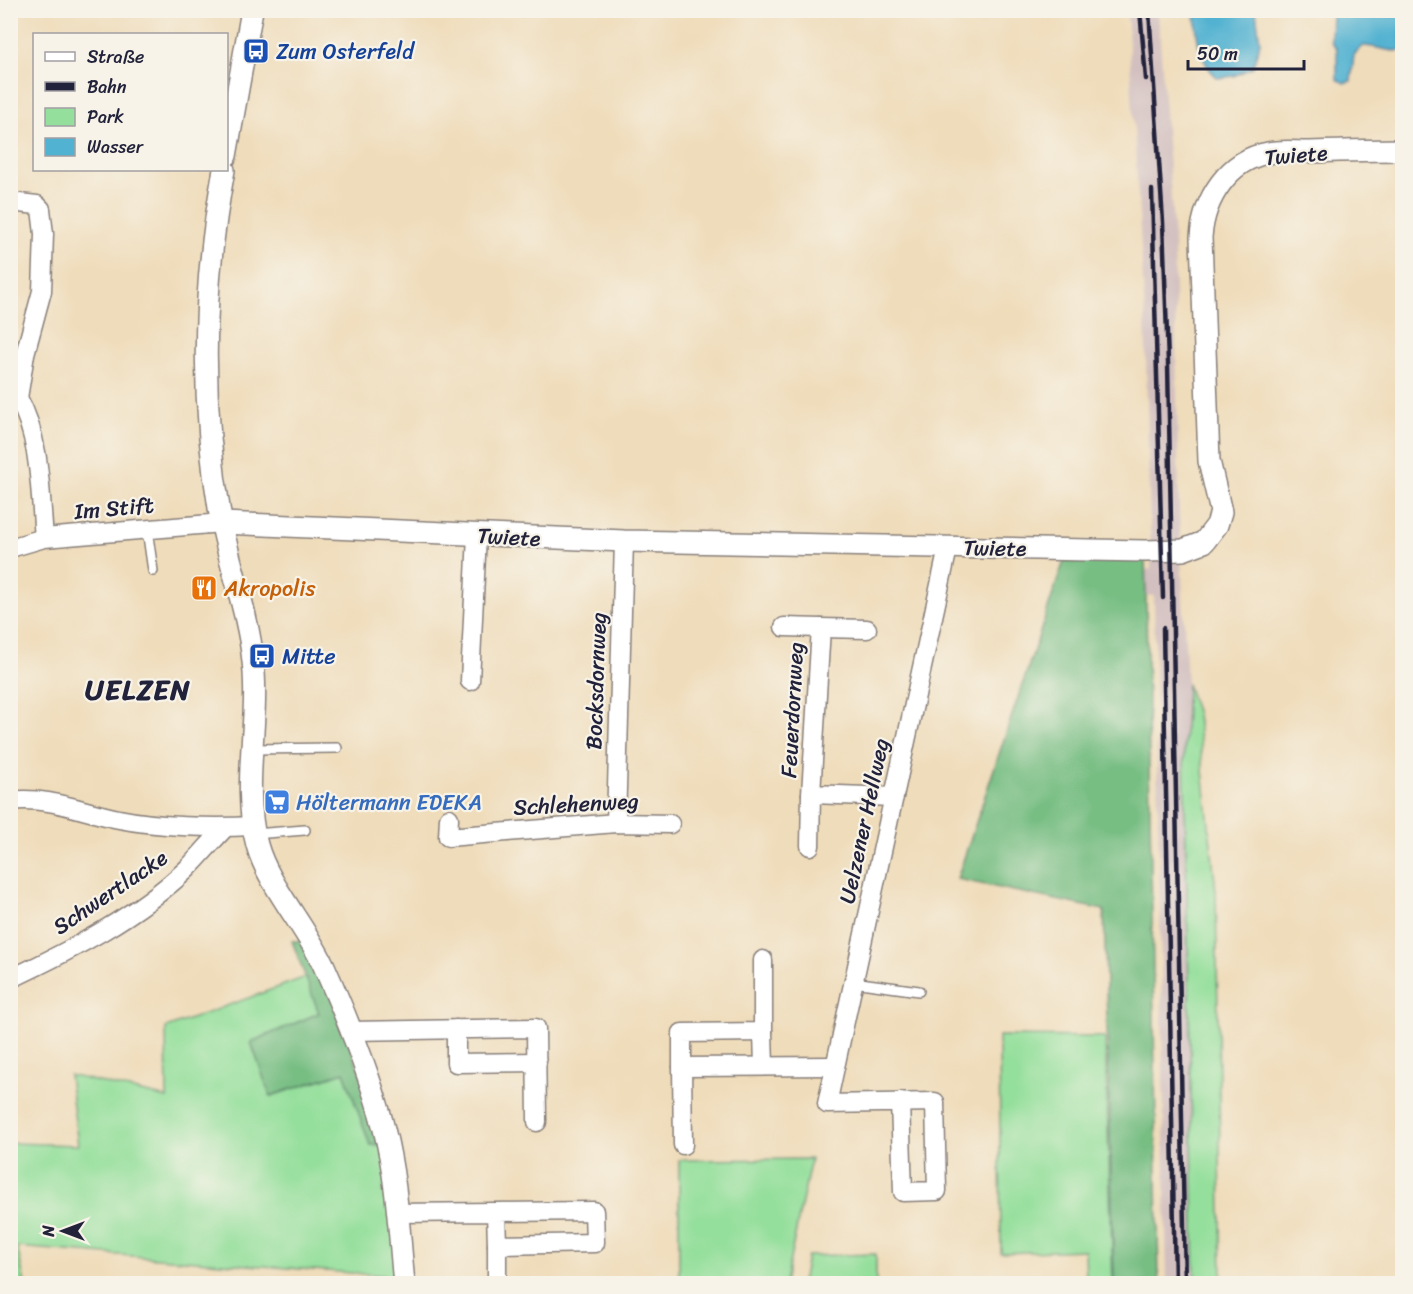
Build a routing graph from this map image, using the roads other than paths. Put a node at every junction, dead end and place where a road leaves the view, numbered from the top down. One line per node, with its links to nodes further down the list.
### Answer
1 (252, 10): 2 (street)
2 (228, 145)
3 (1402, 150): 13 (street, Twiete)
4 (224, 171): 7 (street)
5 (10, 202): 6 (street)
6 (14, 398): 10 (street)
7 (222, 523): 8 (street, Im Stift); 9 (street, Twiete); 20 (street)
8 (147, 530): 10 (street, Im Stift); 14 (lane)
9 (477, 535): 11 (street, Twiete); 18 (street)
10 (44, 538): 12 (street, Im Stift)
11 (624, 541): 13 (street, Twiete); 25 (street, Bocksdornweg)
12 (10, 548)
13 (948, 548): 22 (street, Uelzener Hellweg)
14 (153, 571)
15 (784, 627): 16 (street, Feuerdornweg)
16 (821, 628): 17 (street, Feuerdornweg); 21 (street, Feuerdornweg)
17 (867, 629)
18 (471, 681)
19 (337, 748): 20 (lane)
20 (252, 749): 28 (street)
21 (811, 794): 22 (street, Feuerdornweg); 30 (street, Feuerdornweg)
22 (894, 796): 33 (street, Uelzener Hellweg)
23 (10, 801): 27 (street)
24 (449, 818): 25 (street, Schlehenweg)
25 (616, 823): 26 (street, Schlehenweg)
26 (670, 824)
27 (225, 828): 28 (street); 32 (street, Schwertlacke)
28 (254, 830): 29 (lane); 36 (street)
29 (305, 830)
30 (810, 846)
31 (763, 960): 37 (street)
32 (10, 979)
33 (853, 982): 34 (lane); 40 (street, Uelzener Hellweg)
34 (919, 991)
35 (456, 1029): 36 (street); 38 (street); 38 (street)
36 (350, 1031): 46 (street)
37 (764, 1032): 39 (street); 41 (street)
38 (537, 1062): 43 (street)
39 (764, 1066): 40 (street); 41 (street)
40 (835, 1066): 42 (street, Uelzener Hellweg)
41 (682, 1067): 44 (street)
42 (900, 1102): 42 (street)
43 (537, 1122)
44 (683, 1145)
45 (496, 1212): 46 (street); 47 (street); 47 (street)
46 (398, 1214): 48 (street)
47 (496, 1245): 49 (street)
48 (404, 1284)
49 (497, 1284)

